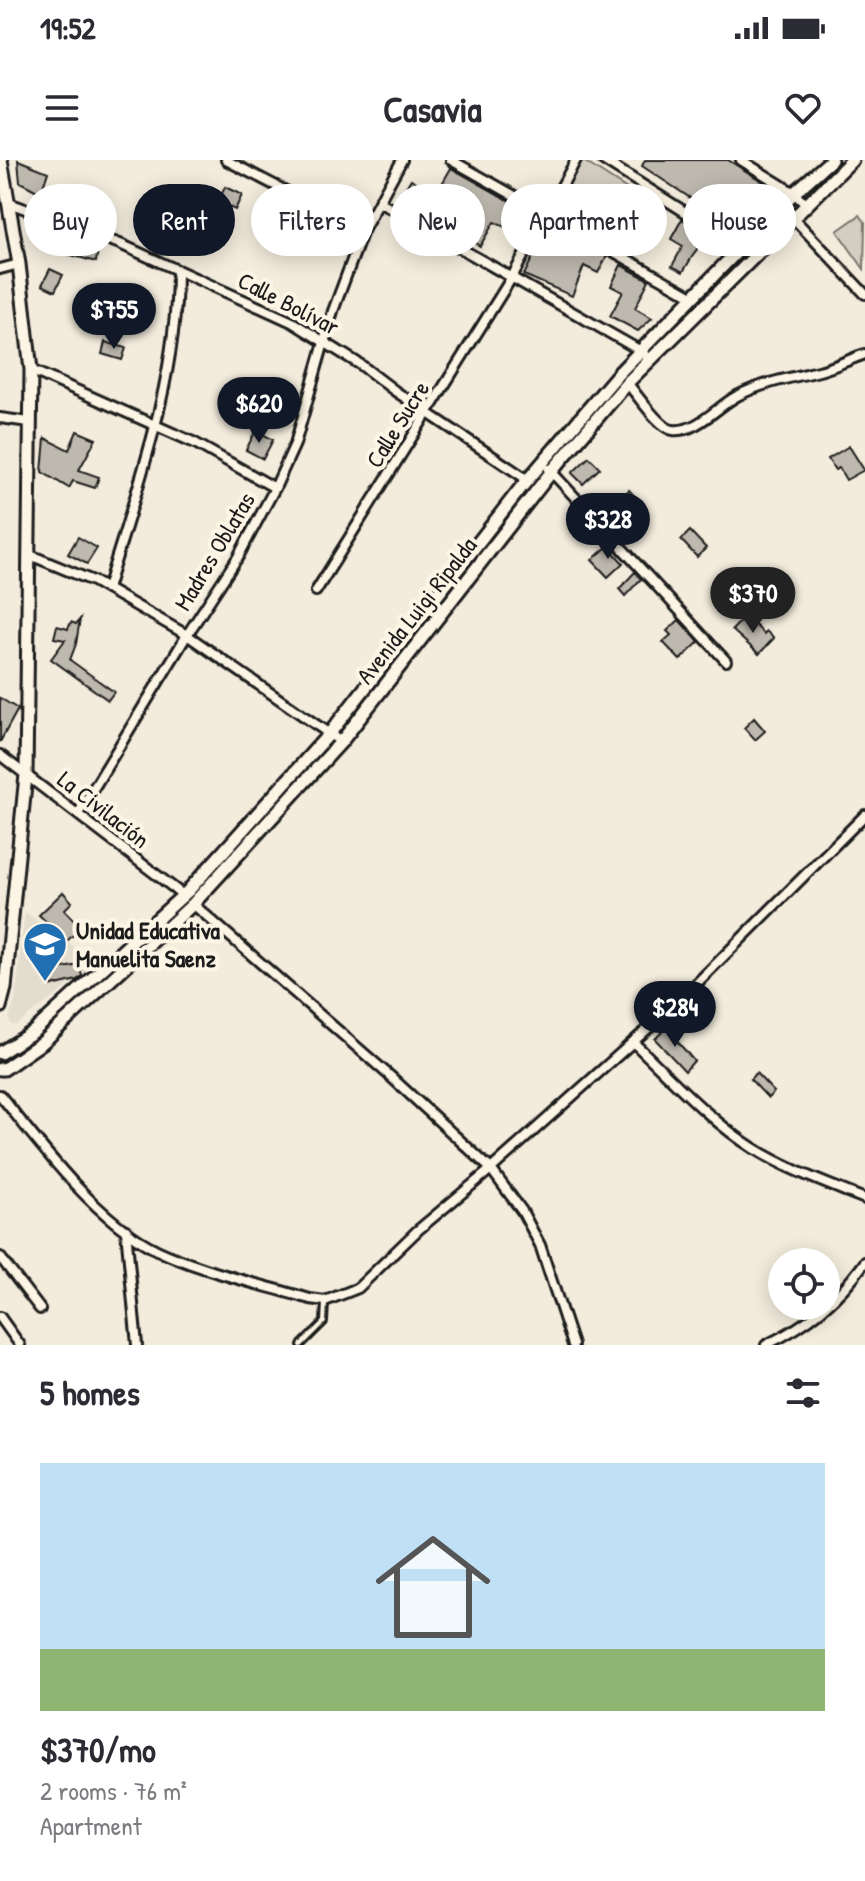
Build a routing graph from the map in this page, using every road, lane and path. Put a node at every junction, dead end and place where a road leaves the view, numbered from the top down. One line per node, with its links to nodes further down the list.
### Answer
1 (1, 160): 18 (street)
2 (226, 160): 10 (street)
3 (402, 160): 17 (street, Madres Oblatas)
4 (451, 160): 14 (street)
5 (576, 160): 12 (street, Calle Sucre)
6 (603, 160): 21 (street)
7 (741, 160): 13 (street)
8 (831, 160): 15 (street, Avenida Luigi Ripalda)
9 (852, 160): 19 (street, Avenida Luigi Ripalda)
10 (242, 164): 11 (street)
11 (278, 184)
12 (563, 184)
13 (780, 184)
14 (501, 188)
15 (796, 191)
16 (796, 195): 19 (street)
17 (379, 202): 20 (street, Madres Oblatas); 32 (street)
18 (9, 203): 29 (street); 31 (street, Calle Bolívar)
19 (806, 205): 22 (street, Avenida Luigi Ripalda)
20 (374, 211)
21 (683, 211)
22 (796, 215)
23 (796, 219): 33 (street)
24 (354, 256): 35 (street, Madres Oblatas)
25 (524, 256): 32 (street, Calle Sucre)
26 (621, 256): 34 (street)
27 (734, 256): 34 (street, Avenida Luigi Ripalda)
28 (752, 256): 37 (street, Avenida Luigi Ripalda)
29 (19, 264): 30 (street); 38 (street)
30 (0, 269)
31 (177, 271): 35 (street, Calle Bolívar); 43 (street)
32 (512, 277): 37 (street); 40 (street, Calle Sucre)
33 (865, 294)
34 (694, 297): 37 (street, Avenida Luigi Ripalda)
35 (324, 341): 40 (street, Calle Bolívar); 46 (street, Madres Oblatas)
36 (865, 354): 39 (street)
37 (646, 355): 39 (street, Avenida Luigi Ripalda); 44 (street, Avenida Luigi Ripalda)
38 (31, 370): 42 (street); 43 (street)
39 (627, 383): 44 (street, Avenida Luigi Ripalda)
40 (428, 412): 45 (street, Calle Bolívar); 49 (street, Calle Sucre)
41 (0, 418): 42 (street)
42 (29, 422): 47 (street)
43 (155, 426): 46 (street); 48 (street)
44 (547, 467): 45 (street, Avenida Luigi Ripalda); 51 (street); 53 (street, Avenida Luigi Ripalda)
45 (528, 480): 52 (street, Avenida Luigi Ripalda)
46 (275, 488): 50 (street, Madres Oblatas)
47 (30, 555): 48 (street); 55 (street)
48 (107, 589): 50 (street)
49 (316, 591)
50 (187, 635): 52 (street); 56 (street, Madres Oblatas)
51 (726, 661)
52 (330, 733): 53 (street); 58 (street, Avenida Luigi Ripalda)
53 (341, 742): 58 (street, Avenida Luigi Ripalda)
54 (0, 755): 55 (street, La Civilación)
55 (26, 775): 56 (street, La Civilación); 59 (street)
56 (78, 814): 58 (street, La Civilación)
57 (865, 815): 60 (street)
58 (188, 900): 61 (street, Avenida Luigi Ripalda); 62 (street, Avenida Luigi Ripalda); 64 (street, La Civilación)
59 (0, 1007)
60 (633, 1042): 64 (street); 65 (street)
61 (0, 1053)
62 (0, 1069)
63 (0, 1095): 66 (street)
64 (491, 1169): 69 (street); 75 (street, La Civilación)
65 (865, 1199)
66 (126, 1230): 69 (street); 73 (street)
67 (0, 1257): 70 (street)
68 (865, 1262): 76 (street)
69 (325, 1301): 74 (lane)
70 (40, 1309)
71 (0, 1317): 72 (street)
72 (20, 1345)
73 (137, 1345)
74 (301, 1345)
75 (573, 1345)
76 (766, 1345)

